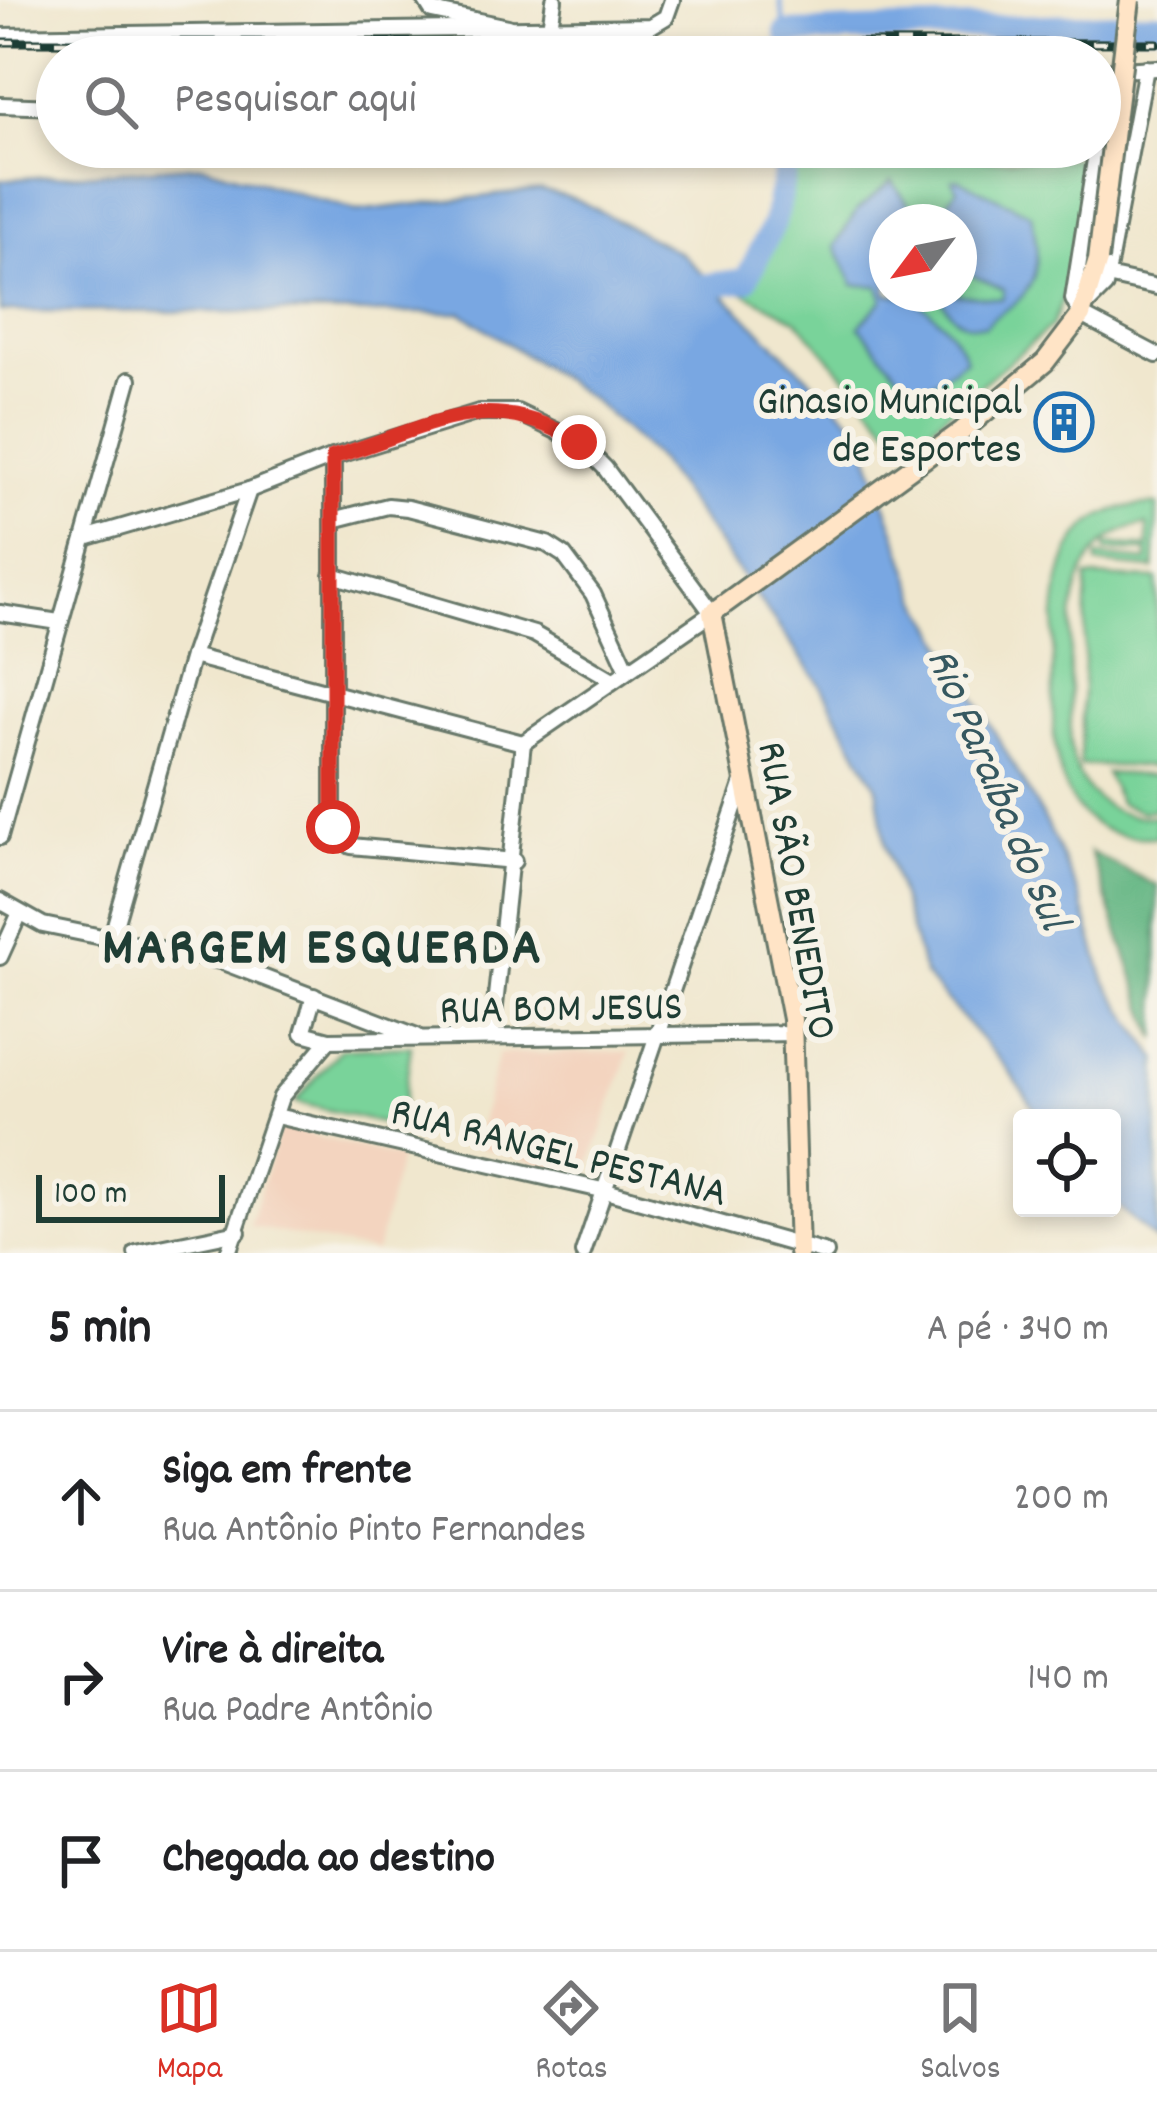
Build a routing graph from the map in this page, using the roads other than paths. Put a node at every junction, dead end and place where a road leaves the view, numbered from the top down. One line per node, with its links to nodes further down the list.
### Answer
1 (554, 0): 5 (street)
2 (1130, 0): 10 (main road, bridge)
3 (425, 1): 6 (street)
4 (671, 4): 5 (street)
5 (550, 28): 6 (street)
6 (512, 29): 7 (street)
7 (0, 36)
8 (1152, 68): 9 (street); 15 (street)
9 (1121, 70)
10 (1121, 86)
11 (0, 105): 12 (street)
12 (36, 106)
13 (1094, 168): 17 (street)
14 (1112, 168): 15 (main road, bridge)
15 (1102, 268): 16 (street); 17 (main road)
16 (1157, 287)
17 (1084, 310): 18 (street); 26 (main road)
18 (1157, 355)
19 (128, 380): 23 (street)
20 (333, 457): 21 (street); 22 (street); 26 (street)
21 (249, 490): 23 (street); 28 (street)
22 (333, 520): 24 (street); 29 (street)
23 (85, 538): 27 (street)
24 (332, 575): 30 (street); 31 (street)
25 (0, 614): 27 (street)
26 (712, 614): 29 (street); 33 (main road, RUA SÃO BENEDITO)
27 (59, 622): 34 (street)
28 (192, 656): 31 (street); 38 (street)
29 (628, 670): 30 (street)
30 (614, 680): 32 (street)
31 (334, 690): 32 (street); 35 (street)
32 (523, 743): 35 (street)
33 (745, 774): 41 (main road, RUA SÃO BENEDITO); 43 (street)
34 (0, 837)
35 (514, 861): 42 (street)
36 (0, 901): 37 (street)
37 (19, 916): 38 (street); 39 (street)
38 (111, 938): 40 (street)
39 (0, 958)
40 (314, 996): 44 (street); 45 (street)
41 (793, 1033): 43 (street, RUA BOM JESUS); 49 (main road, RUA SÃO BENEDITO)
42 (492, 1034): 43 (street, RUA BOM JESUS); 45 (street, RUA BOM JESUS)
43 (657, 1035): 47 (street)
44 (329, 1040): 45 (street, RUA BOM JESUS); 46 (street)
45 (427, 1040)
46 (276, 1116): 47 (street, RUA RANGEL PESTANA); 48 (street)
47 (602, 1190): 49 (street, RUA RANGEL PESTANA); 52 (street)
48 (238, 1232): 50 (street); 51 (street)
49 (799, 1250): 53 (street, RUA RANGEL PESTANA)
50 (136, 1253)
51 (228, 1253)
52 (584, 1253)
53 (826, 1253)

